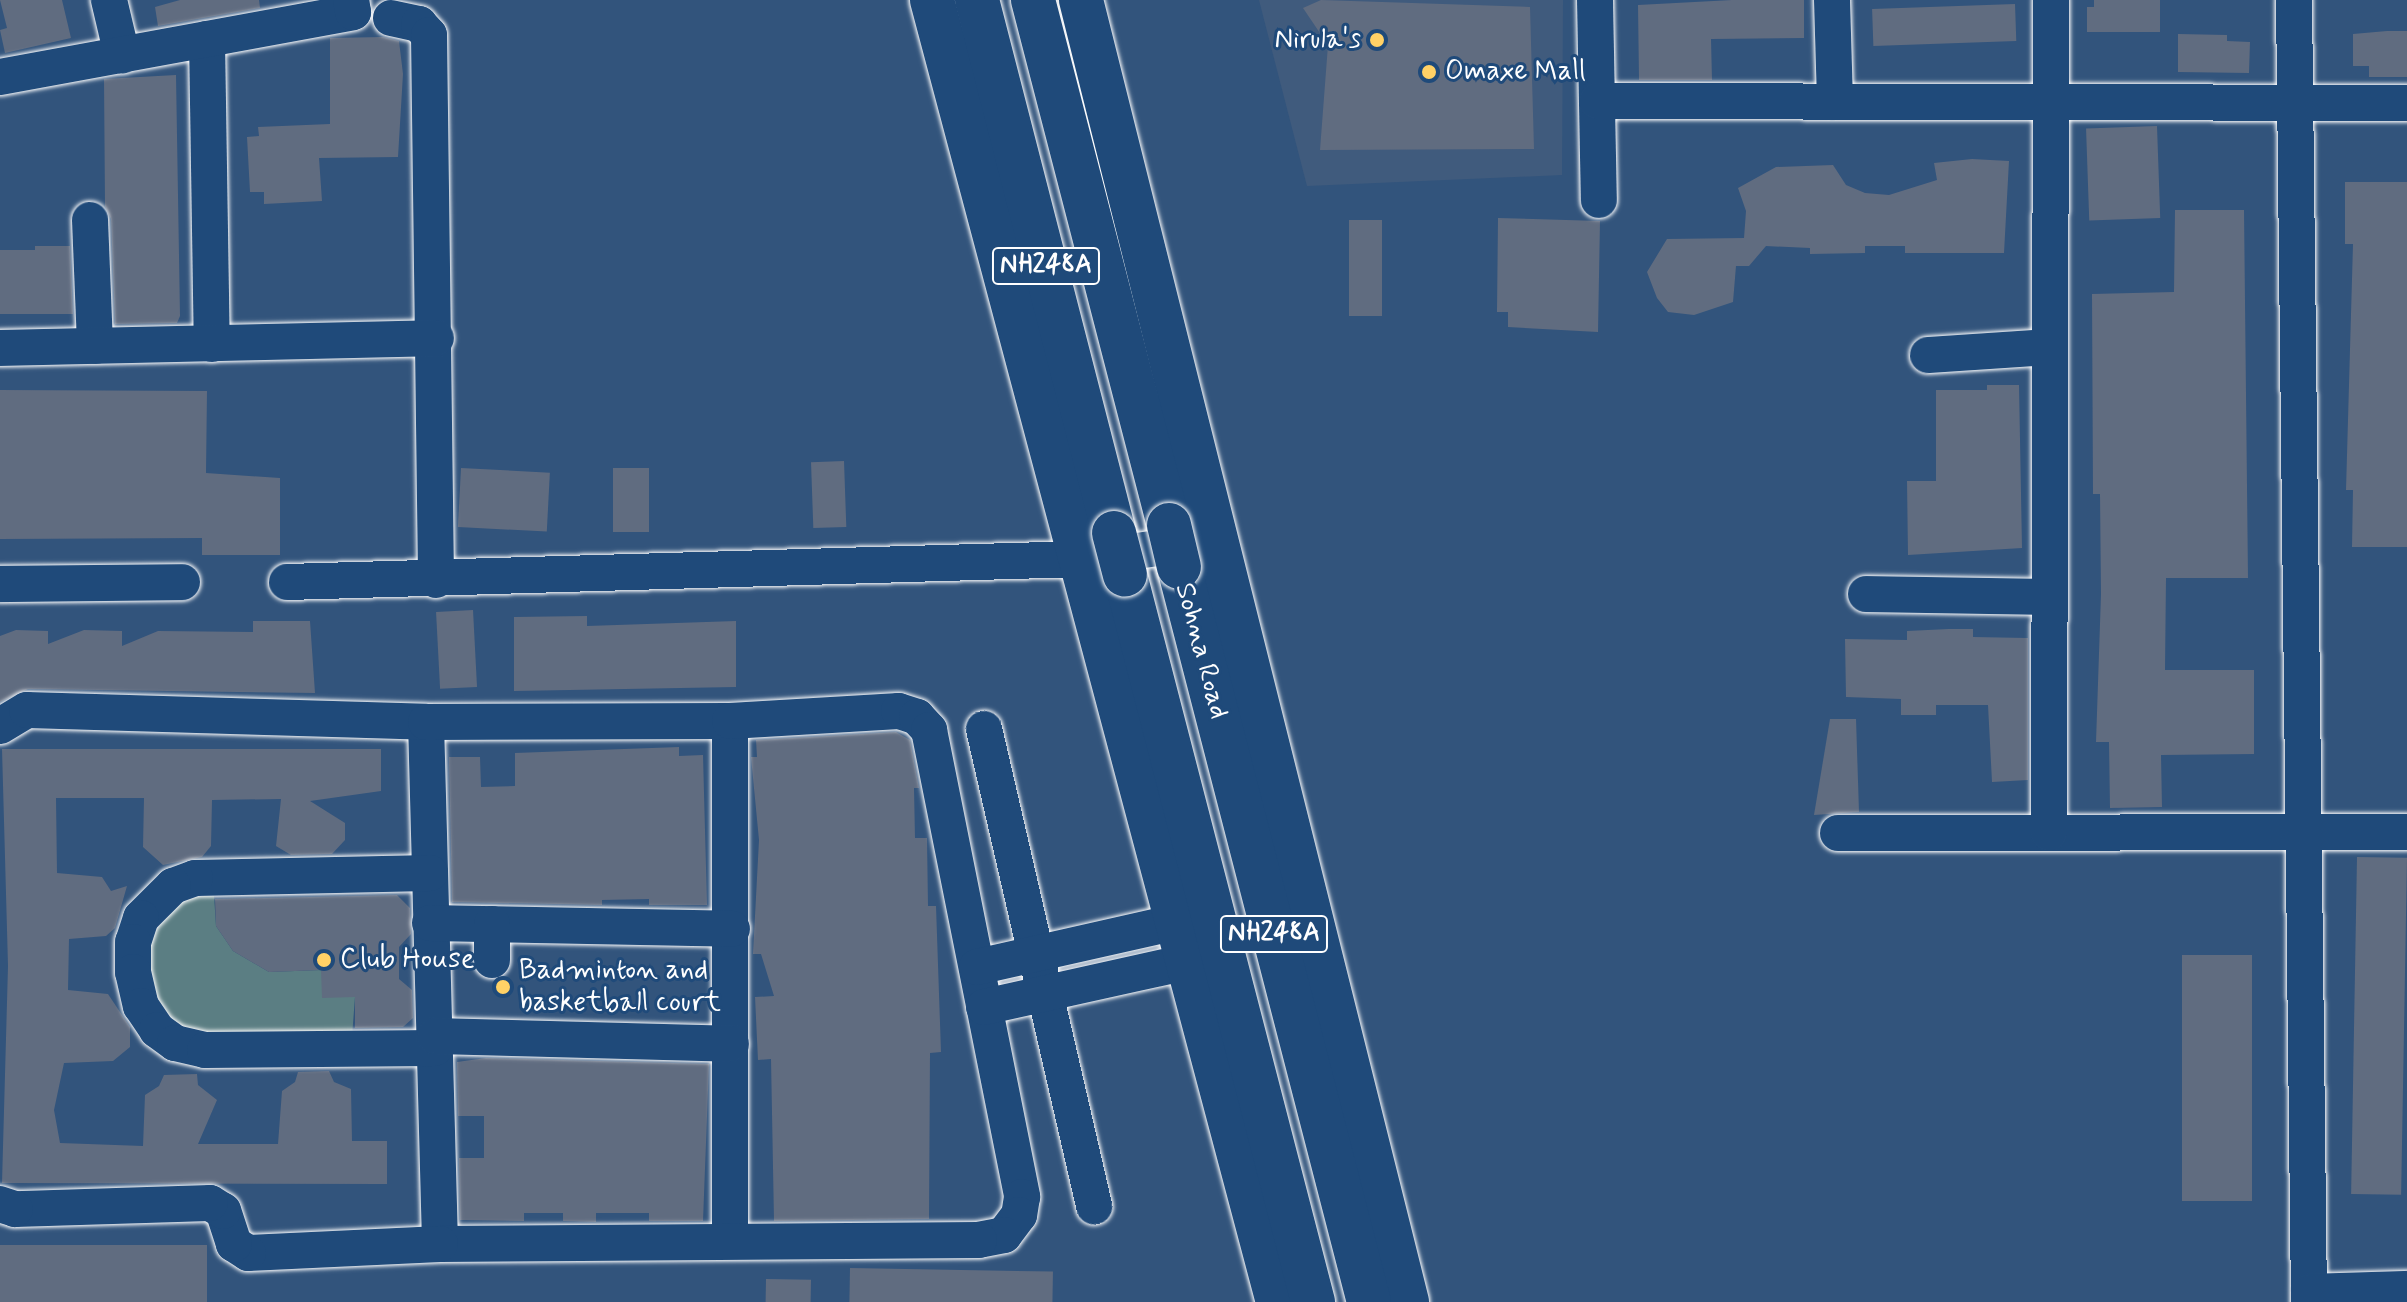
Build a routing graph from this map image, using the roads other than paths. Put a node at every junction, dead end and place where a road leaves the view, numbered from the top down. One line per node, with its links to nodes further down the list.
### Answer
1 (109, 0): 13 (street)
2 (351, 0): 12 (street)
3 (932, 0): 29 (main road)
4 (977, 0): 29 (main road, Sohna Road / NH248A)
5 (1033, 0): 64 (main road, Sohna Road / NH248A, bridge)
6 (1081, 0): 28 (main road)
7 (1595, 0): 15 (street)
8 (1832, 0): 16 (street)
9 (2051, 0): 17 (street)
10 (2294, 0): 18 (street)
11 (391, 18): 22 (street)
12 (207, 39): 13 (street); 23 (street)
13 (122, 55): 14 (street)
14 (0, 77)
15 (1597, 101): 16 (street); 20 (street)
16 (1835, 102): 17 (street)
17 (2051, 103): 18 (street); 25 (street)
18 (2295, 103): 19 (street); 40 (street)
19 (2407, 103)
20 (1599, 200)
21 (90, 220): 24 (street)
22 (436, 338): 23 (street); 30 (street)
23 (212, 344): 24 (street)
24 (95, 346): 26 (street)
25 (2050, 347): 27 (street); 35 (street)
26 (0, 348)
27 (1928, 355)
28 (1217, 540): 29 (street); 65 (main road)
29 (1098, 546): 30 (street); 48 (main road); 63 (main road, Sohna Road / NH248A, bridge)
30 (436, 580): 32 (street)
31 (182, 582): 33 (street)
32 (287, 582)
33 (0, 584)
34 (1866, 594): 35 (street)
35 (2049, 597): 43 (street)
36 (730, 721): 37 (street); 47 (street); 51 (street)
37 (426, 722): 38 (street); 44 (street)
38 (0, 726)
39 (984, 729): 49 (street)
40 (2303, 832): 41 (street); 43 (street); 61 (street)
41 (2407, 832)
42 (1838, 833): 43 (street)
43 (2049, 833)
44 (430, 873): 45 (street); 54 (street)
45 (430, 923): 46 (street); 54 (street)
46 (492, 924): 47 (street); 50 (street)
47 (732, 929): 55 (street)
48 (1184, 942): 49 (street); 52 (street); 62 (main road)
49 (1039, 956): 51 (street); 52 (street)
50 (492, 960)
51 (977, 967): 53 (street)
52 (1047, 995): 53 (street); 57 (street)
53 (984, 1007): 58 (street)
54 (435, 1042): 55 (street); 59 (street)
55 (731, 1044): 58 (street)
56 (0, 1204): 59 (street)
57 (1094, 1206)
58 (730, 1241): 59 (street)
59 (440, 1244)
60 (2407, 1289): 61 (street)
61 (2309, 1297)
62 (1278, 1302)
63 (1313, 1302)
64 (1369, 1302)
65 (1407, 1302)

